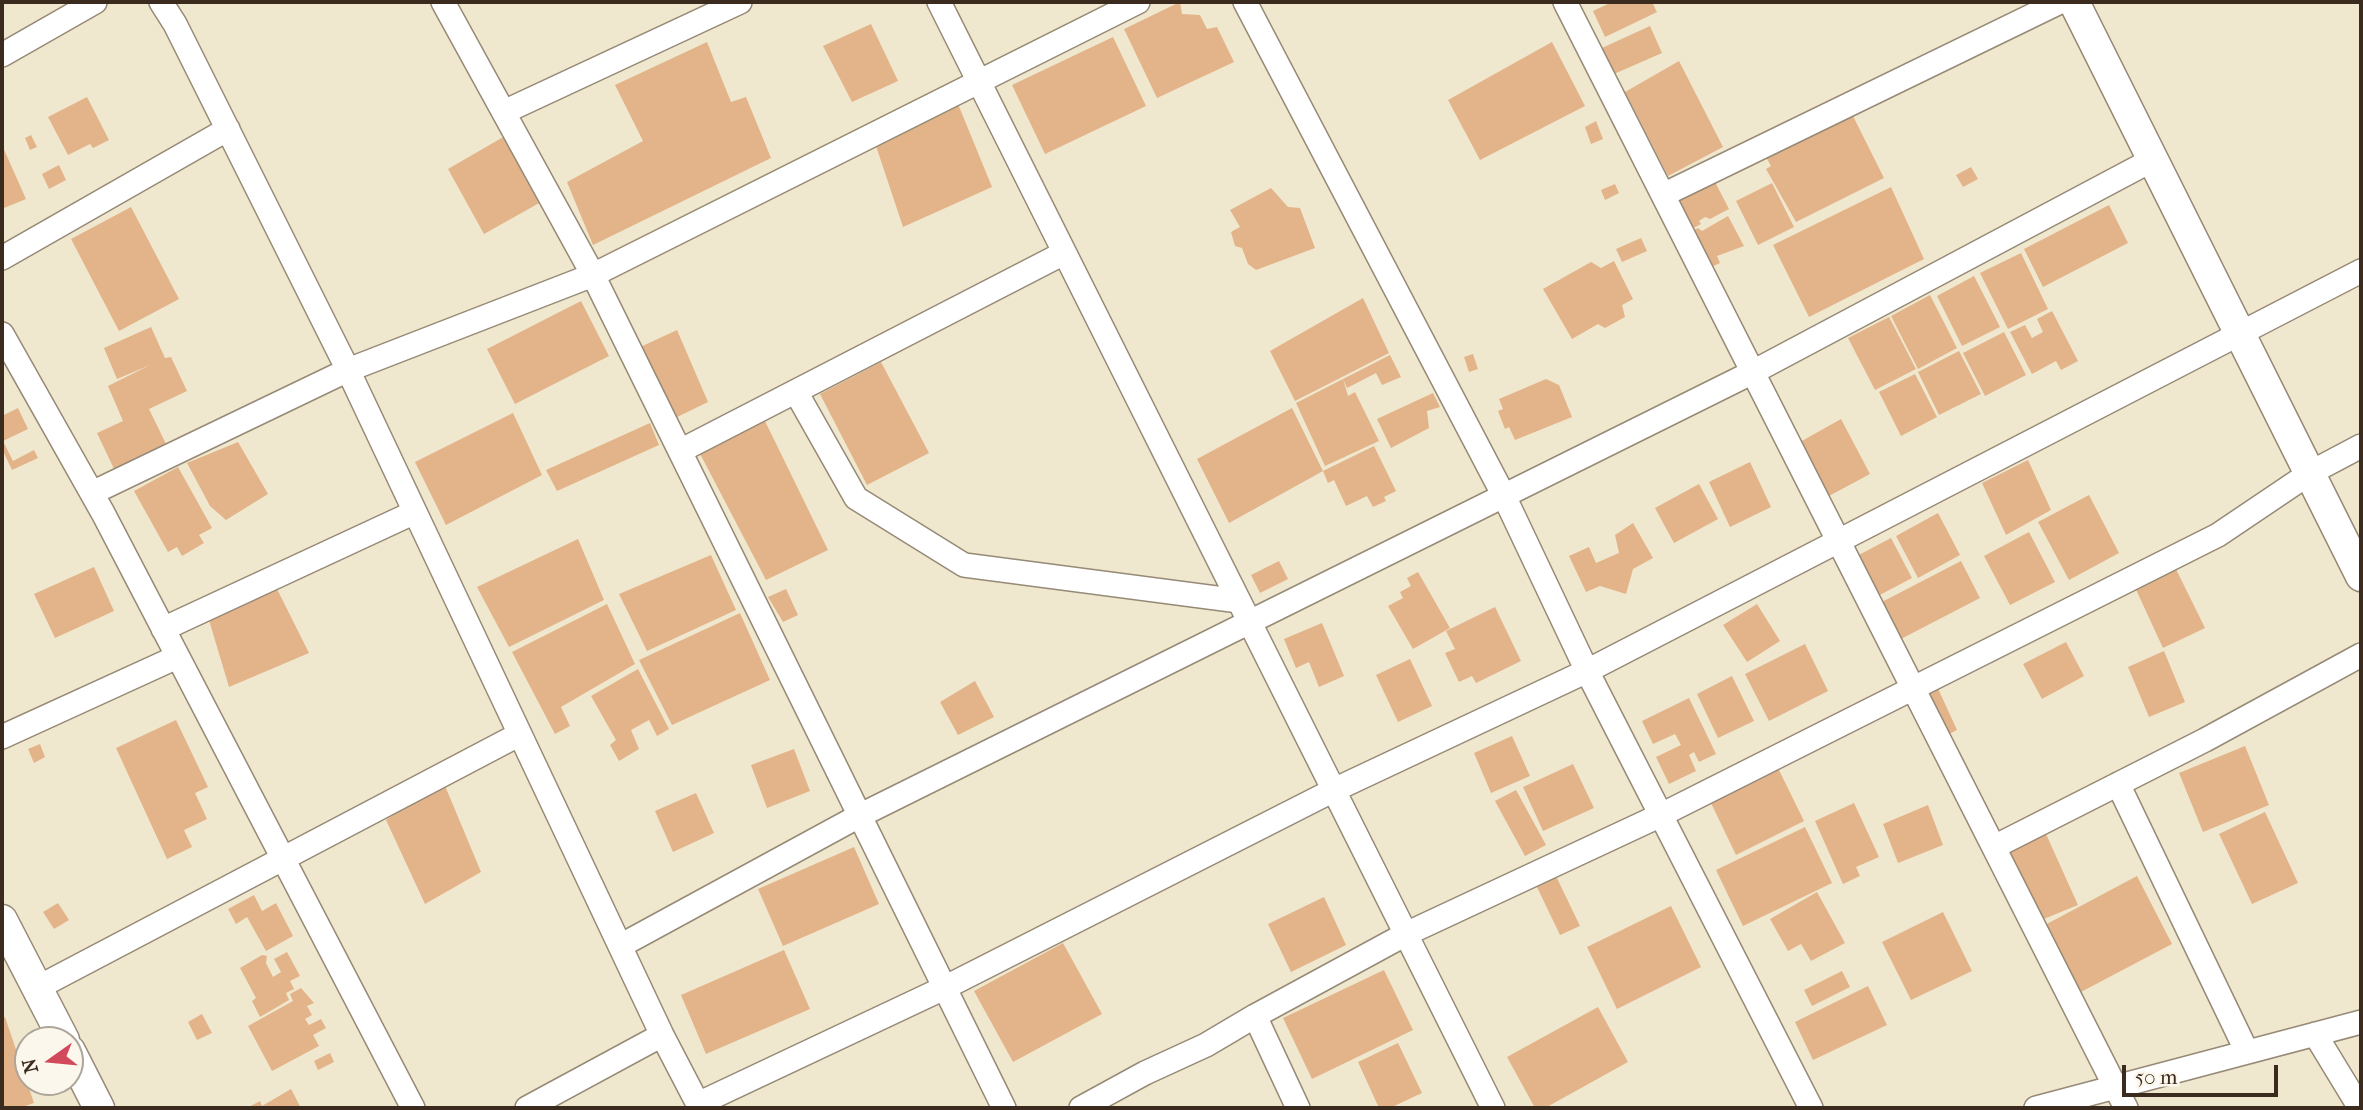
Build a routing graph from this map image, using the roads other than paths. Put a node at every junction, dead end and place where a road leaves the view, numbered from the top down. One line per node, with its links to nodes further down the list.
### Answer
1 (95, 2): 11 (street)
2 (161, 2): 14 (street)
3 (443, 2): 13 (street)
4 (740, 2): 13 (street)
5 (939, 2): 12 (street)
6 (1138, 2): 12 (street)
7 (1245, 2): 30 (street)
8 (2060, 2): 16 (street)
9 (2074, 2): 15 (street)
10 (1573, 4): 16 (street)
11 (2, 55)
12 (978, 83): 17 (street); 20 (street)
13 (504, 112): 20 (street)
14 (228, 129): 18 (street); 23 (street)
15 (2152, 160): 22 (street); 24 (street)
16 (1663, 195): 24 (street)
17 (1064, 253): 25 (street); 34 (street)
18 (2, 258)
19 (2361, 271): 22 (street)
20 (593, 275): 23 (street); 27 (street)
21 (2, 334): 29 (street)
22 (2241, 334): 28 (street); 32 (street)
23 (348, 370): 29 (street); 31 (street)
24 (1753, 372): 30 (street); 32 (street)
25 (796, 392): 27 (street); 34 (street)
26 (2361, 446): 28 (street)
27 (680, 451): 46 (street)
28 (2310, 473): 33 (street); 40 (street)
29 (92, 493): 36 (street)
30 (1505, 498): 35 (street); 39 (street)
31 (415, 512): 36 (street); 41 (street)
32 (1838, 541): 39 (street); 40 (street)
33 (2361, 576)
34 (1239, 601): 35 (street)
35 (1250, 623): 44 (street); 46 (street)
36 (163, 629): 38 (street)
37 (2361, 655): 43 (street)
38 (177, 657): 42 (street); 48 (street)
39 (1587, 671): 44 (street); 45 (street)
40 (1913, 687): 45 (street); 47 (street)
41 (520, 734): 48 (street); 51 (street)
42 (2, 737)
43 (2118, 784): 47 (street); 59 (street)
44 (1334, 790): 50 (street); 53 (street)
45 (1661, 815): 50 (street); 70 (street)
46 (859, 816): 51 (street); 53 (street)
47 (1994, 847): 61 (street)
48 (282, 857): 52 (street); 64 (street)
49 (2, 919): 52 (street)
50 (1406, 934): 54 (street); 69 (street)
51 (620, 946): 58 (street)
52 (37, 988): 56 (street)
53 (944, 988): 62 (street); 66 (street)
54 (1255, 1016): 67 (street); 68 (street)
55 (2361, 1022): 57 (street)
56 (57, 1026)
57 (2315, 1034): 59 (street); 73 (street)
58 (662, 1035): 62 (street); 65 (street)
59 (2247, 1052): 61 (street)
60 (84, 1079): 63 (street)
61 (2115, 1086): 71 (street); 72 (street)
62 (699, 1106)
63 (99, 1108)
64 (413, 1108)
65 (527, 1108)
66 (1004, 1108)
67 (1081, 1108)
68 (1298, 1108)
69 (1493, 1108)
70 (1811, 1108)
71 (2036, 1108)
72 (2126, 1108)
73 (2360, 1108)

